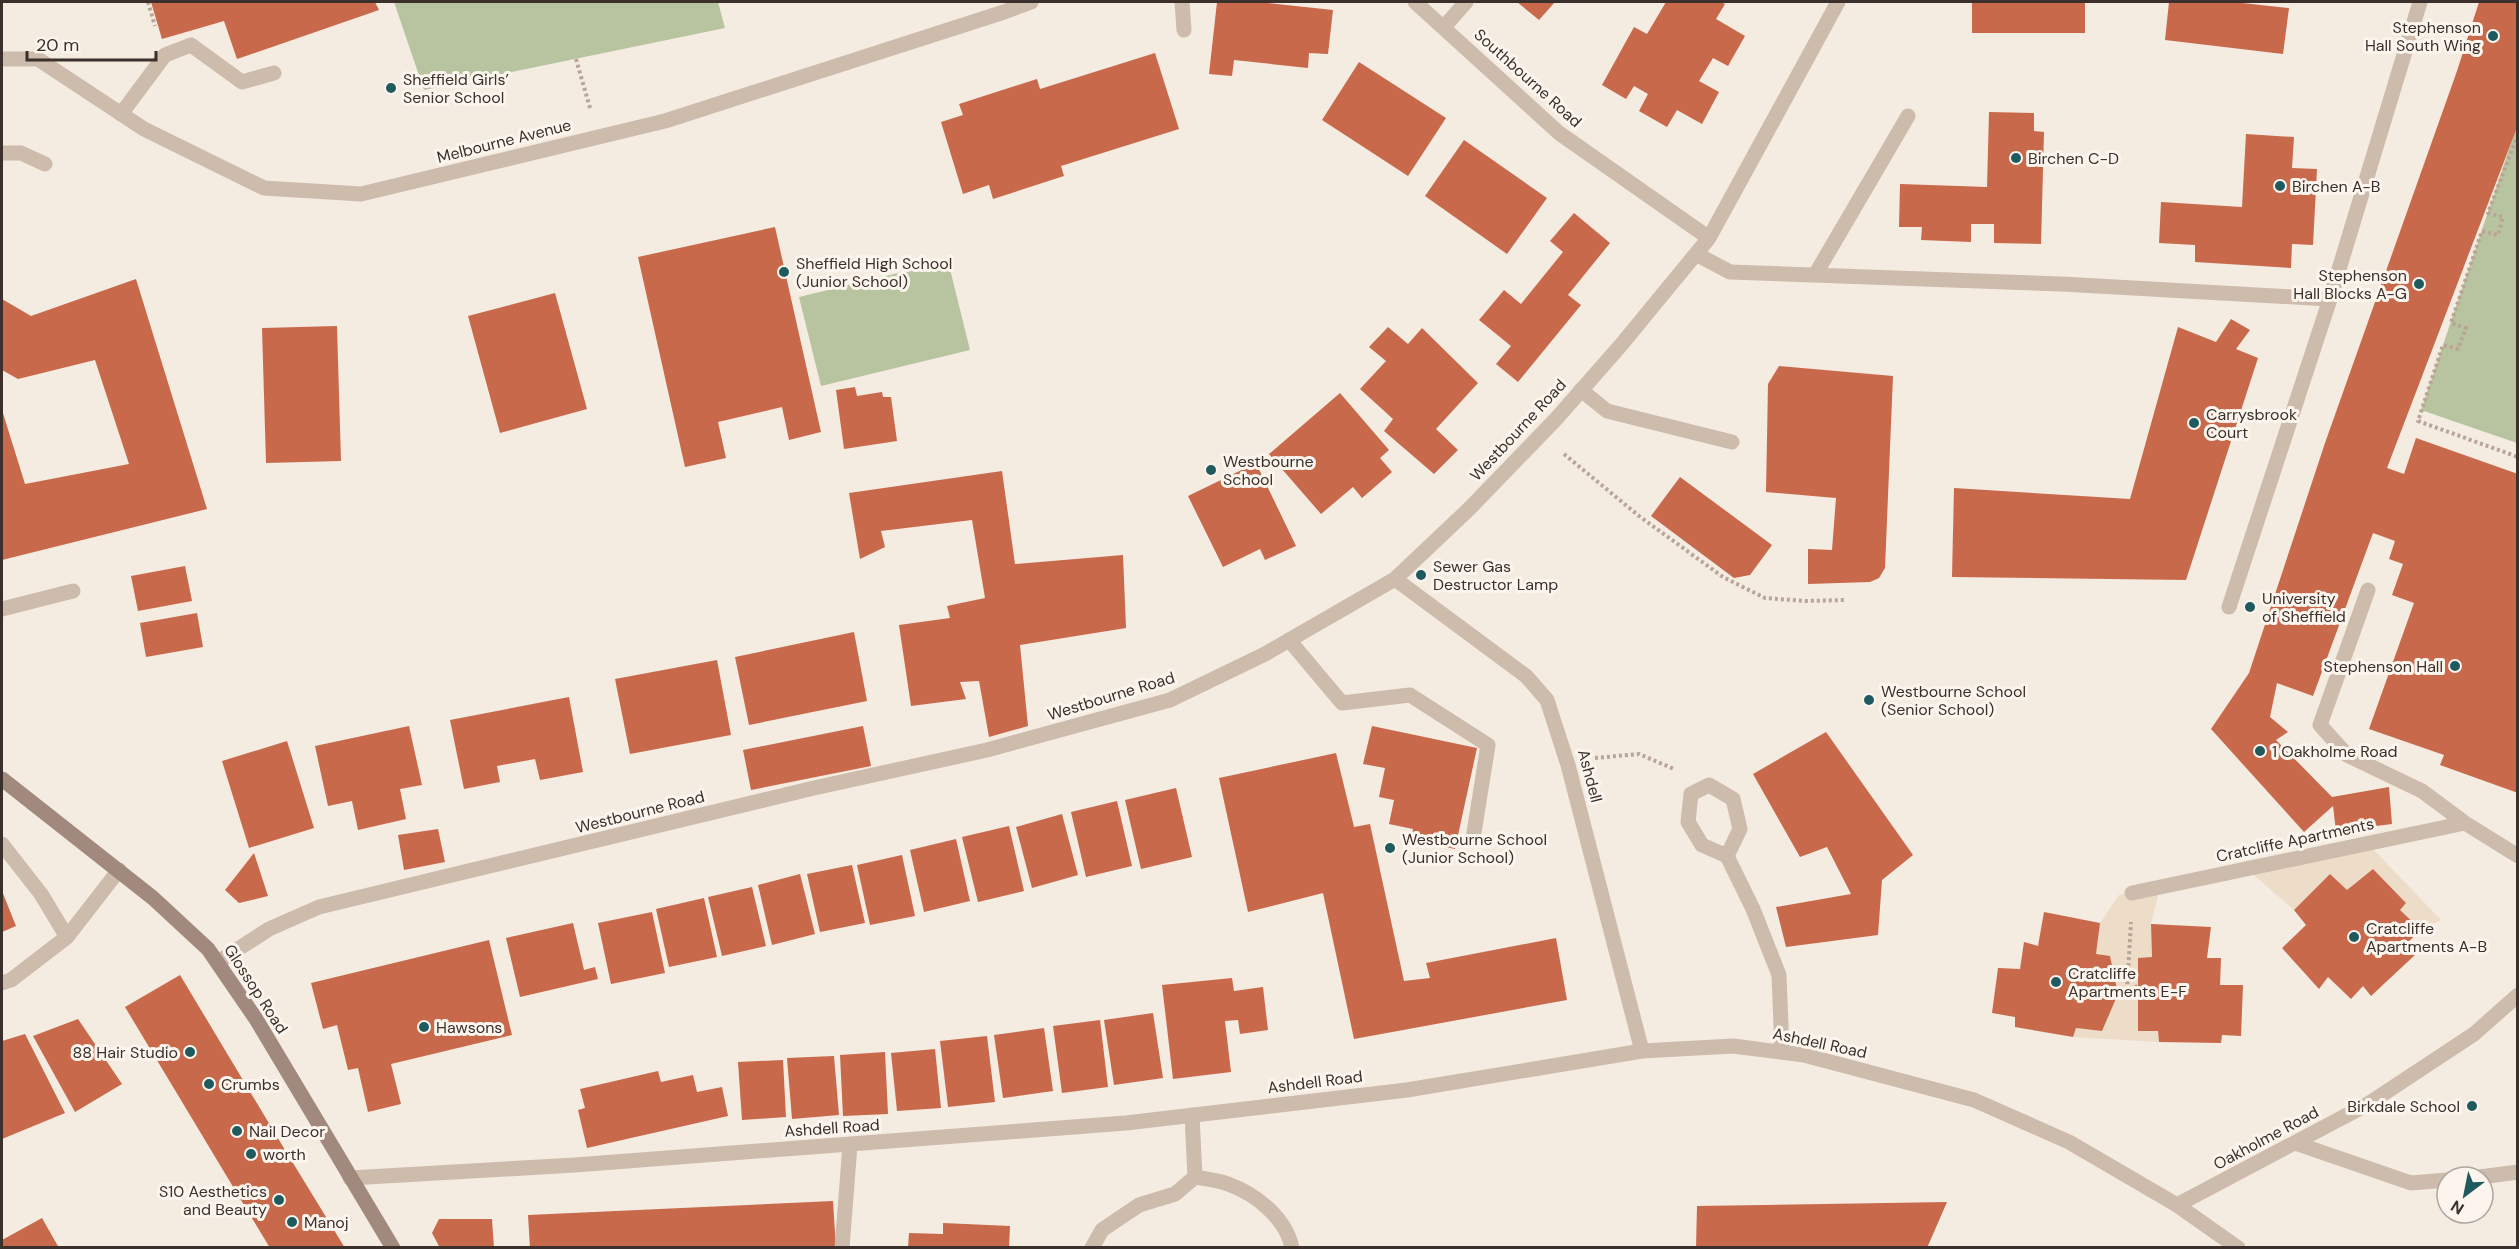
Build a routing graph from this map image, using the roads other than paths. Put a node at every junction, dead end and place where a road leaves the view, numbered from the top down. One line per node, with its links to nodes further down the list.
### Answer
1 (1031, 2): 11 (street, Melbourne Avenue)
2 (1182, 2): 8 (street)
3 (1415, 2): 7 (street, Southbourne Road)
4 (1466, 2): 7 (street)
5 (1838, 2): 15 (street, Westbourne Road)
6 (2420, 2): 18 (street)
7 (1444, 27): 15 (street, Southbourne Road)
8 (1184, 30)
9 (2, 58): 11 (street, Melbourne Avenue)
10 (274, 73): 11 (street)
11 (121, 114)
12 (1908, 116): 17 (street)
13 (2, 153): 14 (street)
14 (45, 164)
15 (1709, 238): 16 (street, Westbourne Road)
16 (1696, 254): 17 (street); 19 (street, Westbourne Road)
17 (1815, 275): 18 (street)
18 (2330, 299): 24 (street)
19 (1581, 390): 20 (street); 21 (street, Westbourne Road)
20 (1732, 442)
21 (1395, 579): 26 (street, Westbourne Road); 39 (street, Ashdell)
22 (2368, 590): 28 (street)
23 (74, 591): 25 (street)
24 (2229, 607)
25 (2, 609)
26 (1289, 640): 29 (street); 36 (street, Westbourne Road)
27 (2, 778): 33 (main road, Glossop Road)
28 (2465, 823): 32 (street); 34 (street, Cratcliffe Apartments)
29 (1473, 839)
30 (2, 844): 35 (street)
31 (1727, 856): 31 (street); 40 (street)
32 (2517, 856)
33 (119, 870): 35 (street); 36 (main road, Glossop Road)
34 (2132, 893)
35 (67, 937): 37 (street)
36 (218, 962): 47 (main road, Glossop Road)
37 (2, 983)
38 (2517, 995): 42 (street, Oakholme Road)
39 (1642, 1051): 40 (street, Ashdell Road); 41 (street, Ashdell Road)
40 (1782, 1052): 49 (street, Ashdell Road)
41 (1192, 1115): 43 (street, Ashdell Road); 46 (street)
42 (2295, 1143): 48 (street); 49 (street, Oakholme Road)
43 (850, 1145): 47 (street, Ashdell Road); 51 (street)
44 (2517, 1172): 45 (street)
45 (2495, 1175)
46 (1195, 1177): 52 (street); 53 (street)
47 (350, 1178): 50 (main road, Glossop Road)
48 (2435, 1181)
49 (2177, 1205): 54 (street, Ashdell Road)
50 (393, 1248)
51 (842, 1248)
52 (1092, 1248)
53 (1292, 1248)
54 (2238, 1248)

